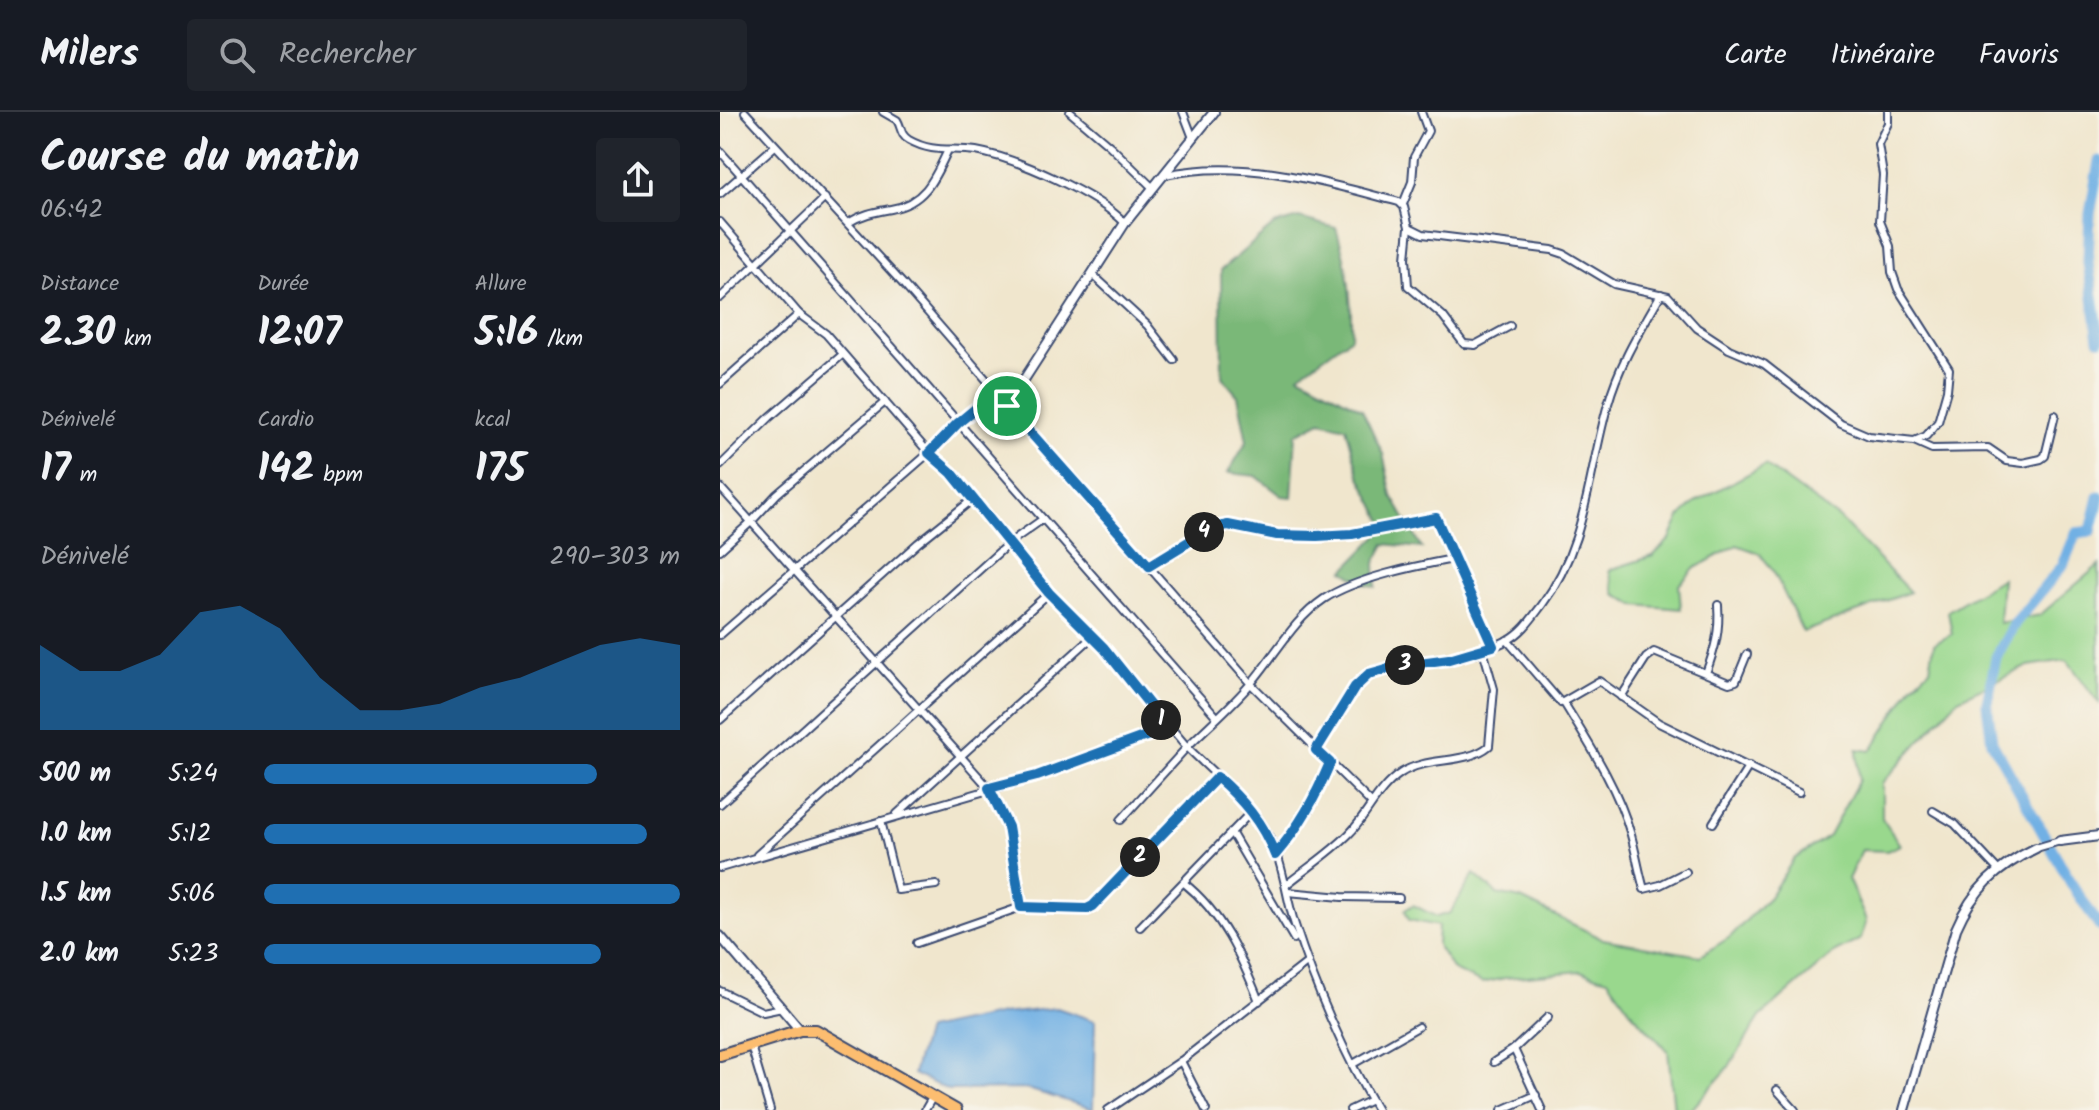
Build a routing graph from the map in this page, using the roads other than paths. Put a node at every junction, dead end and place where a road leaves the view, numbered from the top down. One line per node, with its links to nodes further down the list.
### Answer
1 (745, 112): 9 (street)
2 (883, 112): 11 (street)
3 (1070, 112): 14 (street)
4 (1183, 112): 8 (street)
5 (1214, 112): 8 (street)
6 (1421, 112): 17 (street)
7 (1888, 112): 37 (street)
8 (1193, 138): 12 (street)
9 (775, 146): 13 (street); 16 (street)
10 (720, 151): 13 (street)
11 (947, 152): 19 (street); 20 (street)
12 (1165, 175): 14 (street); 17 (street)
13 (741, 176): 15 (street); 22 (street)
14 (1153, 188): 20 (street)
15 (720, 194)
16 (825, 198): 19 (street); 22 (street)
17 (1403, 204): 21 (street)
18 (720, 222): 23 (street)
19 (848, 223): 32 (street)
20 (1125, 223): 24 (street)
21 (1409, 227): 25 (street); 28 (street)
22 (791, 231): 23 (street); 36 (street)
23 (755, 265): 26 (street); 27 (street)
24 (1092, 274): 30 (street); 34 (street)
25 (1661, 294): 37 (street); 54 (street)
26 (721, 295)
27 (799, 314): 29 (street); 31 (street)
28 (1510, 326)
29 (842, 355): 33 (street); 39 (street)
30 (1174, 360)
31 (720, 384)
32 (997, 391): 34 (street); 36 (street)
33 (885, 402): 38 (street); 43 (street)
34 (1007, 406): 47 (street)
35 (2055, 415): 37 (street)
36 (958, 423): 38 (street); 42 (street)
37 (1914, 441)
38 (929, 453): 41 (street); 48 (street)
39 (720, 466)
40 (720, 487): 43 (street)
41 (973, 499): 44 (street); 51 (street)
42 (1043, 519): 44 (street); 64 (street)
43 (751, 522): 45 (street); 48 (street)
44 (1009, 543): 49 (street); 58 (street)
45 (720, 550)
46 (1453, 559): 47 (street); 55 (street); 60 (street)
47 (1149, 566): 60 (street)
48 (793, 570): 51 (street); 52 (street)
49 (1049, 593): 53 (street); 63 (street)
50 (1718, 605): 59 (street)
51 (836, 617): 58 (street); 65 (street)
52 (720, 635)
53 (1091, 638): 66 (street); 69 (street)
54 (1507, 640): 55 (street); 62 (street)
55 (1493, 646): 56 (street)
56 (1483, 650): 68 (street); 75 (street)
57 (1747, 654): 59 (street)
58 (877, 664): 63 (street); 76 (street)
59 (1706, 673): 61 (street)
60 (1251, 684): 64 (street); 68 (street)
61 (1621, 697): 62 (street); 71 (street)
62 (1564, 703): 91 (street)
63 (918, 711): 69 (street); 88 (street)
64 (1217, 717): 67 (street)
65 (720, 720)
66 (1168, 728): 67 (street); 73 (street)
67 (1187, 747): 72 (street); 80 (street)
68 (1316, 750): 70 (street)
69 (961, 757): 73 (street); 79 (street)
70 (1330, 763): 75 (street); 87 (street)
71 (1749, 766): 74 (street); 82 (street)
72 (1217, 777): 78 (street); 96 (street)
73 (989, 788): 79 (street); 96 (street)
74 (1799, 792)
75 (1371, 803): 94 (street)
76 (720, 804)
77 (1933, 811): 90 (street)
78 (1251, 812): 83 (street); 87 (street)
79 (895, 817): 81 (street)
80 (1121, 820)
81 (881, 821): 88 (street); 93 (street)
82 (1713, 823)
83 (1231, 832): 92 (street); 99 (street)
84 (2099, 836): 85 (street)
85 (2060, 841): 86 (street)
86 (2036, 848): 90 (street)
87 (1275, 855): 94 (street)
88 (755, 857): 89 (street)
89 (720, 868)
90 (1998, 870): 128 (street)
91 (1686, 872)
92 (1184, 883): 97 (street); 103 (street)
93 (936, 885)
94 (1287, 888): 95 (street); 101 (street)
95 (1399, 898)
96 (1021, 907): 100 (street)
97 (1140, 927)
98 (720, 936): 104 (street)
99 (1294, 939)
100 (917, 943)
101 (1308, 962): 103 (street); 113 (street)
102 (720, 991): 104 (street)
103 (1259, 1001): 111 (street)
104 (782, 1008): 107 (street)
105 (1548, 1017): 109 (street)
106 (1418, 1027): 113 (street)
107 (800, 1030): 108 (main road); 116 (main road)
108 (751, 1046): 110 (main road); 118 (street)
109 (1514, 1049): 112 (street); 115 (street)
110 (720, 1055)
111 (1181, 1061): 121 (street); 122 (street)
112 (1494, 1062)
113 (1353, 1064): 117 (street)
114 (1777, 1090): 127 (street)
115 (1536, 1095): 125 (street); 126 (street)
116 (933, 1096): 119 (street); 120 (main road)
117 (1371, 1100): 123 (street); 124 (street)
118 (770, 1110)
119 (925, 1110)
120 (956, 1110)
121 (1108, 1110)
122 (1206, 1110)
123 (1350, 1110)
124 (1377, 1110)
125 (1502, 1110)
126 (1542, 1110)
127 (1795, 1110)
128 (1904, 1110)

